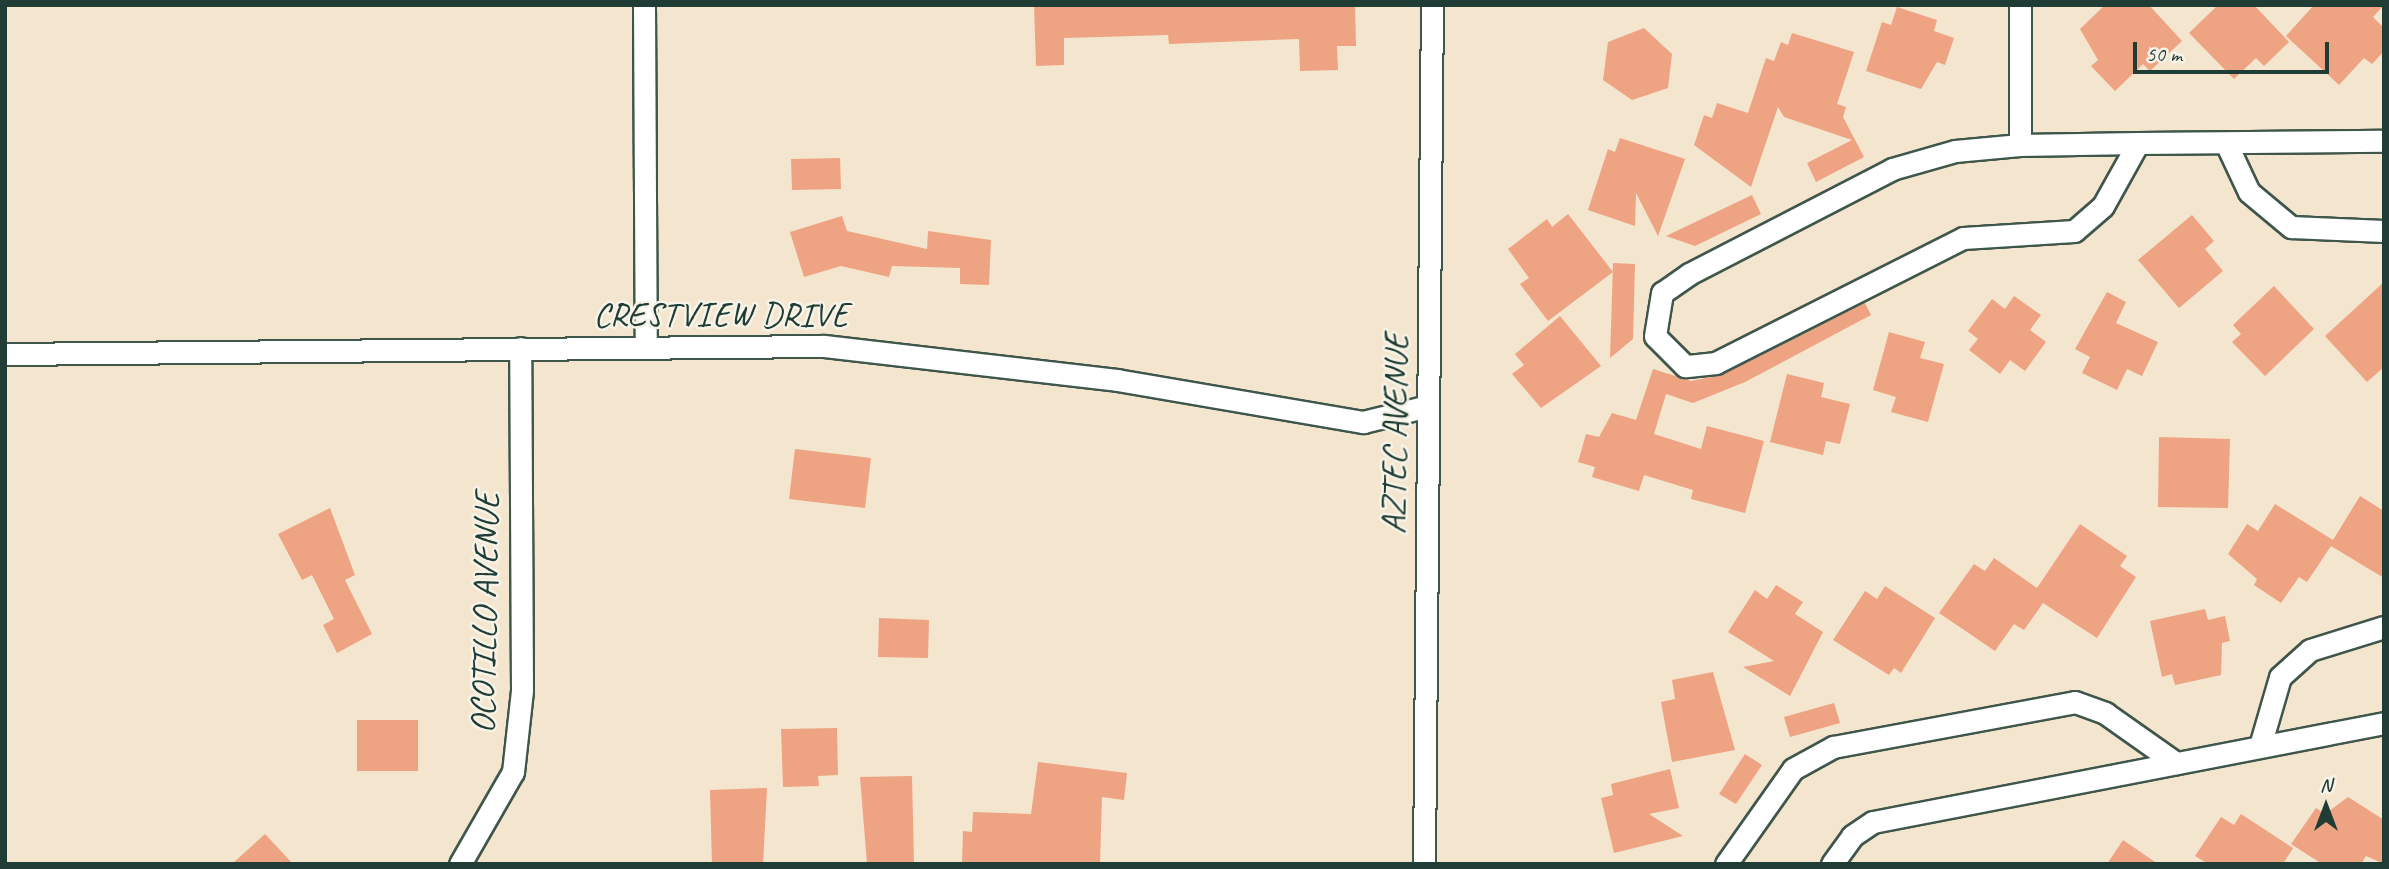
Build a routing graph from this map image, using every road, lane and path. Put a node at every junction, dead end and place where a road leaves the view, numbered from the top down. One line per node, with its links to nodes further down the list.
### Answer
1 (644, 5): 9 (street)
2 (1432, 5): 12 (street, AZTEC AVENUE)
3 (2020, 5): 7 (street)
4 (2384, 141): 5 (street)
5 (2226, 142): 6 (street); 8 (street)
6 (2138, 143): 7 (street); 7 (street)
7 (2020, 145)
8 (2384, 232)
9 (646, 346): 10 (street, CRESTVIEW DRIVE); 12 (street, CRESTVIEW DRIVE)
10 (520, 348): 11 (street, CRESTVIEW DRIVE); 17 (street, OCOTILLO AVENUE)
11 (5, 354)
12 (1428, 406): 18 (street, AZTEC AVENUE)
13 (2384, 627): 15 (street)
14 (2384, 723): 15 (street)
15 (2260, 746): 16 (street)
16 (2176, 762): 19 (street); 20 (street)
17 (460, 864)
18 (1424, 864)
19 (1726, 864)
20 (1832, 864)

